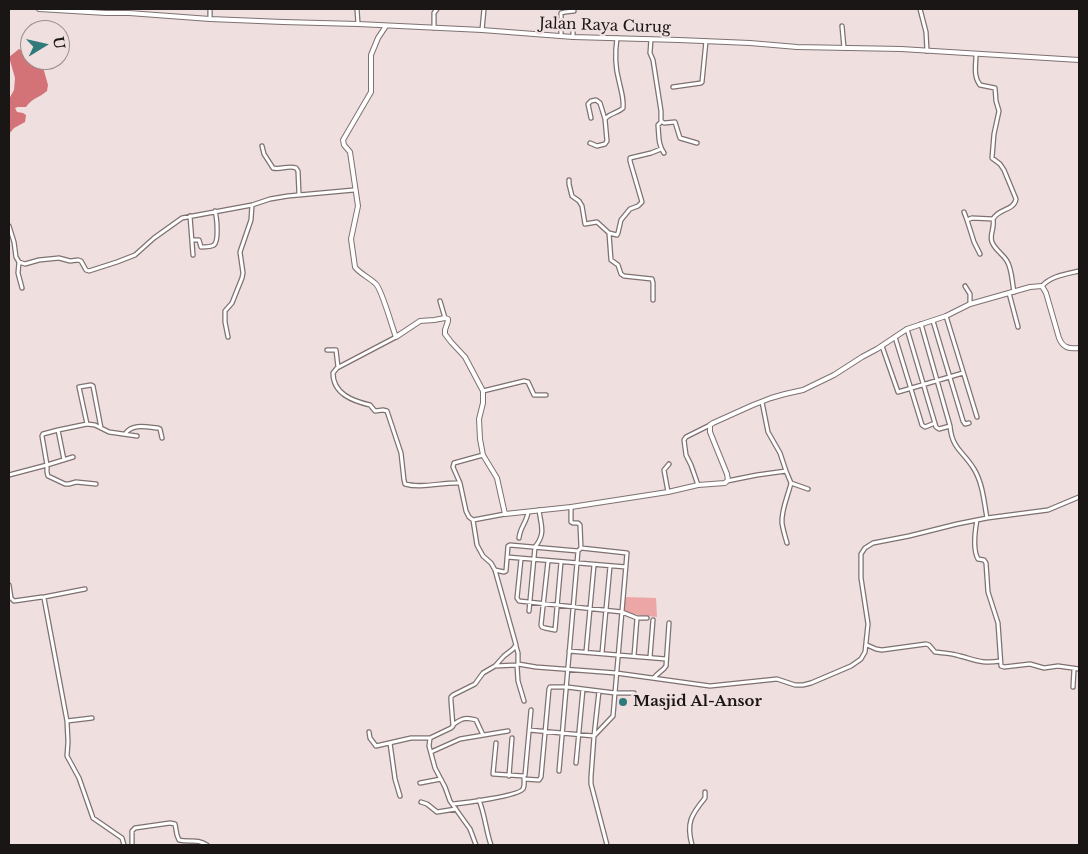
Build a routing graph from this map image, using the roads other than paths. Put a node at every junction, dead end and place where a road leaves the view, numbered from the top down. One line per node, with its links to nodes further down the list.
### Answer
1 (39, 9): 8 (street, Jalan Raya Curug)
2 (210, 9): 11 (street)
3 (357, 9): 12 (street)
4 (437, 9): 16 (street)
5 (484, 9): 17 (street)
6 (562, 9): 10 (street)
7 (920, 9): 24 (street)
8 (111, 11): 11 (street, Jalan Raya Curug)
9 (574, 11): 10 (street)
10 (562, 14): 18 (street)
11 (210, 19): 12 (street, Jalan Raya Curug)
12 (358, 24): 13 (street, Jalan Raya Curug)
13 (386, 26): 16 (street, Jalan Raya Curug); 37 (street)
14 (573, 26): 19 (street)
15 (842, 26): 23 (street)
16 (434, 28): 17 (street, Jalan Raya Curug)
17 (482, 30): 18 (street, Jalan Raya Curug)
18 (561, 36): 19 (street, Jalan Raya Curug)
19 (573, 37): 20 (street, Jalan Raya Curug)
20 (617, 38): 21 (street, Jalan Raya Curug); 29 (street)
21 (651, 39): 22 (street, Jalan Raya Curug); 30 (street)
22 (706, 41): 23 (street, Jalan Raya Curug); 27 (street)
23 (844, 48): 24 (street, Jalan Raya Curug)
24 (927, 51): 25 (street, Jalan Raya Curug)
25 (976, 54): 26 (street, Jalan Raya Curug); 43 (street)
26 (1079, 60)
27 (673, 87)
28 (591, 118): 29 (street)
29 (606, 119): 32 (street)
30 (661, 122): 31 (street); 34 (street)
31 (697, 143)
32 (590, 144)
33 (262, 146): 38 (street)
34 (661, 149): 35 (street); 46 (street)
35 (664, 153)
36 (569, 180): 46 (street)
37 (354, 190): 38 (street); 66 (street)
38 (299, 194): 39 (street)
39 (252, 205): 40 (street); 65 (street)
40 (215, 211): 42 (street); 47 (street)
41 (964, 212): 44 (street)
42 (190, 216): 47 (street); 50 (street)
43 (994, 219): 44 (street); 55 (street)
44 (967, 220): 48 (street)
45 (9, 226): 50 (street)
46 (609, 234): 56 (street)
47 (192, 240): 49 (street)
48 (980, 254)
49 (193, 255)
50 (19, 262): 54 (street)
51 (1079, 271): 53 (street)
52 (965, 286): 58 (street)
53 (1042, 286): 55 (street); 69 (street)
54 (22, 288)
55 (1012, 292): 58 (street); 63 (street)
56 (653, 300)
57 (440, 301): 60 (street)
58 (970, 304): 59 (street)
59 (946, 316): 61 (street); 72 (street)
60 (445, 318): 66 (street); 77 (street)
61 (933, 321): 62 (street); 73 (street)
62 (920, 324): 64 (street); 74 (street)
63 (1018, 327)
64 (907, 329): 67 (street); 75 (street)
65 (228, 337)
66 (396, 337): 71 (street)
67 (895, 337): 68 (street); 76 (street)
68 (882, 346): 76 (street); 79 (street)
69 (1079, 348)
70 (326, 350): 71 (street)
71 (338, 368): 99 (street)
72 (963, 373): 73 (street); 80 (street)
73 (950, 376): 74 (street); 82 (street)
74 (937, 381): 75 (street); 85 (street)
75 (923, 385): 76 (street); 81 (street)
76 (910, 388): 81 (street)
77 (483, 391): 78 (street); 91 (street)
78 (546, 395)
79 (762, 402): 84 (street); 96 (street)
80 (977, 418)
81 (935, 423): 85 (street)
82 (969, 423)
83 (86, 424): 86 (street); 86 (street); 87 (street)
84 (710, 426): 98 (street); 102 (street)
85 (950, 426): 110 (street)
86 (101, 428): 88 (street)
87 (58, 430): 93 (street); 95 (street)
88 (125, 434): 89 (street); 90 (street)
89 (137, 436)
90 (162, 438)
91 (483, 455): 99 (street); 109 (street)
92 (73, 457): 93 (street)
93 (64, 460): 95 (street)
94 (669, 464): 104 (street)
95 (47, 465): 97 (street); 101 (street)
96 (786, 471): 98 (street); 100 (street)
97 (9, 475)
98 (727, 481): 102 (street)
99 (460, 483): 111 (street)
100 (792, 483): 103 (street); 114 (street)
101 (96, 484)
102 (698, 485): 104 (street)
103 (808, 489)
104 (668, 492): 106 (street)
105 (1079, 497): 110 (street)
106 (570, 507): 107 (street); 116 (street)
107 (539, 510): 108 (street); 115 (street)
108 (528, 512): 109 (street); 113 (street)
109 (505, 514): 111 (street)
110 (987, 518): 112 (street)
111 (473, 520): 126 (street)
112 (977, 520): 143 (street); 151 (street)
113 (520, 538)
114 (787, 543)
115 (535, 547): 116 (street); 117 (street); 119 (street)
116 (579, 549): 122 (street); 125 (street)
117 (507, 557): 118 (street); 126 (street)
118 (521, 559): 119 (street); 130 (street)
119 (534, 560): 120 (street); 130 (street)
120 (548, 562): 121 (street); 131 (street)
121 (561, 562): 122 (street); 132 (street)
122 (577, 564): 123 (street); 133 (street)
123 (594, 565): 124 (street); 134 (street)
124 (610, 566): 125 (street); 135 (street)
125 (626, 568): 137 (street)
126 (495, 570): 142 (street)
127 (9, 585): 129 (street)
128 (85, 589): 129 (street)
129 (43, 597): 168 (street)
130 (530, 602): 131 (street); 136 (street)
131 (543, 604): 132 (street); 132 (street)
132 (557, 605): 133 (street)
133 (572, 606): 134 (street); 144 (street)
134 (590, 609): 135 (street); 145 (street)
135 (606, 610): 137 (street); 146 (street)
136 (529, 611)
137 (622, 612): 138 (street); 147 (street)
138 (637, 618): 139 (street); 148 (street)
139 (647, 618)
140 (653, 620): 149 (street)
141 (669, 623): 150 (street)
142 (516, 645): 152 (street); 153 (street)
143 (866, 646): 151 (street); 158 (street)
144 (569, 651): 145 (street); 154 (street)
145 (586, 652): 146 (street)
146 (602, 654): 147 (street)
147 (618, 655): 148 (street); 157 (street)
148 (634, 656): 149 (street)
149 (650, 658): 150 (street)
150 (666, 659): 158 (street)
151 (1000, 661): 155 (street)
152 (517, 665): 153 (street); 154 (street); 165 (street)
153 (495, 666): 169 (street)
154 (568, 669): 157 (street); 159 (street)
155 (1074, 669): 156 (street); 160 (street)
156 (1079, 669)
157 (616, 673): 158 (street); 163 (street)
158 (654, 678)
159 (567, 687): 161 (street); 173 (street); 174 (street)
160 (1073, 687)
161 (583, 689): 162 (street); 176 (street)
162 (599, 691): 163 (street); 177 (street)
163 (615, 693): 164 (street); 177 (street)
164 (634, 694)
165 (524, 701)
166 (531, 710): 170 (street)
167 (92, 718): 168 (street)
168 (68, 721): 195 (street)
169 (454, 724): 175 (street); 178 (street)
170 (530, 730): 173 (street); 186 (street)
171 (508, 731): 175 (street)
172 (369, 732): 180 (street)
173 (545, 732): 174 (street); 186 (street)
174 (562, 734): 176 (street); 184 (street)
175 (483, 735): 182 (street)
176 (578, 736): 177 (street); 183 (street)
177 (594, 736): 200 (street)
178 (430, 738): 180 (street); 182 (street)
179 (512, 738): 185 (street)
180 (390, 743): 190 (street)
181 (496, 743): 185 (street)
182 (430, 752): 187 (street)
183 (576, 763)
184 (559, 771)
185 (509, 776): 186 (street)
186 (524, 778): 191 (street)
187 (441, 779): 188 (street); 193 (street)
188 (420, 783)
189 (705, 792): 201 (street)
190 (400, 796)
191 (479, 800): 193 (street); 199 (street)
192 (421, 802): 194 (street)
193 (453, 804): 194 (street)
194 (456, 809): 198 (street)
195 (124, 845)
196 (132, 845): 197 (street)
197 (207, 845)
198 (476, 845)
199 (491, 845)
200 (607, 845)
201 (692, 845)

